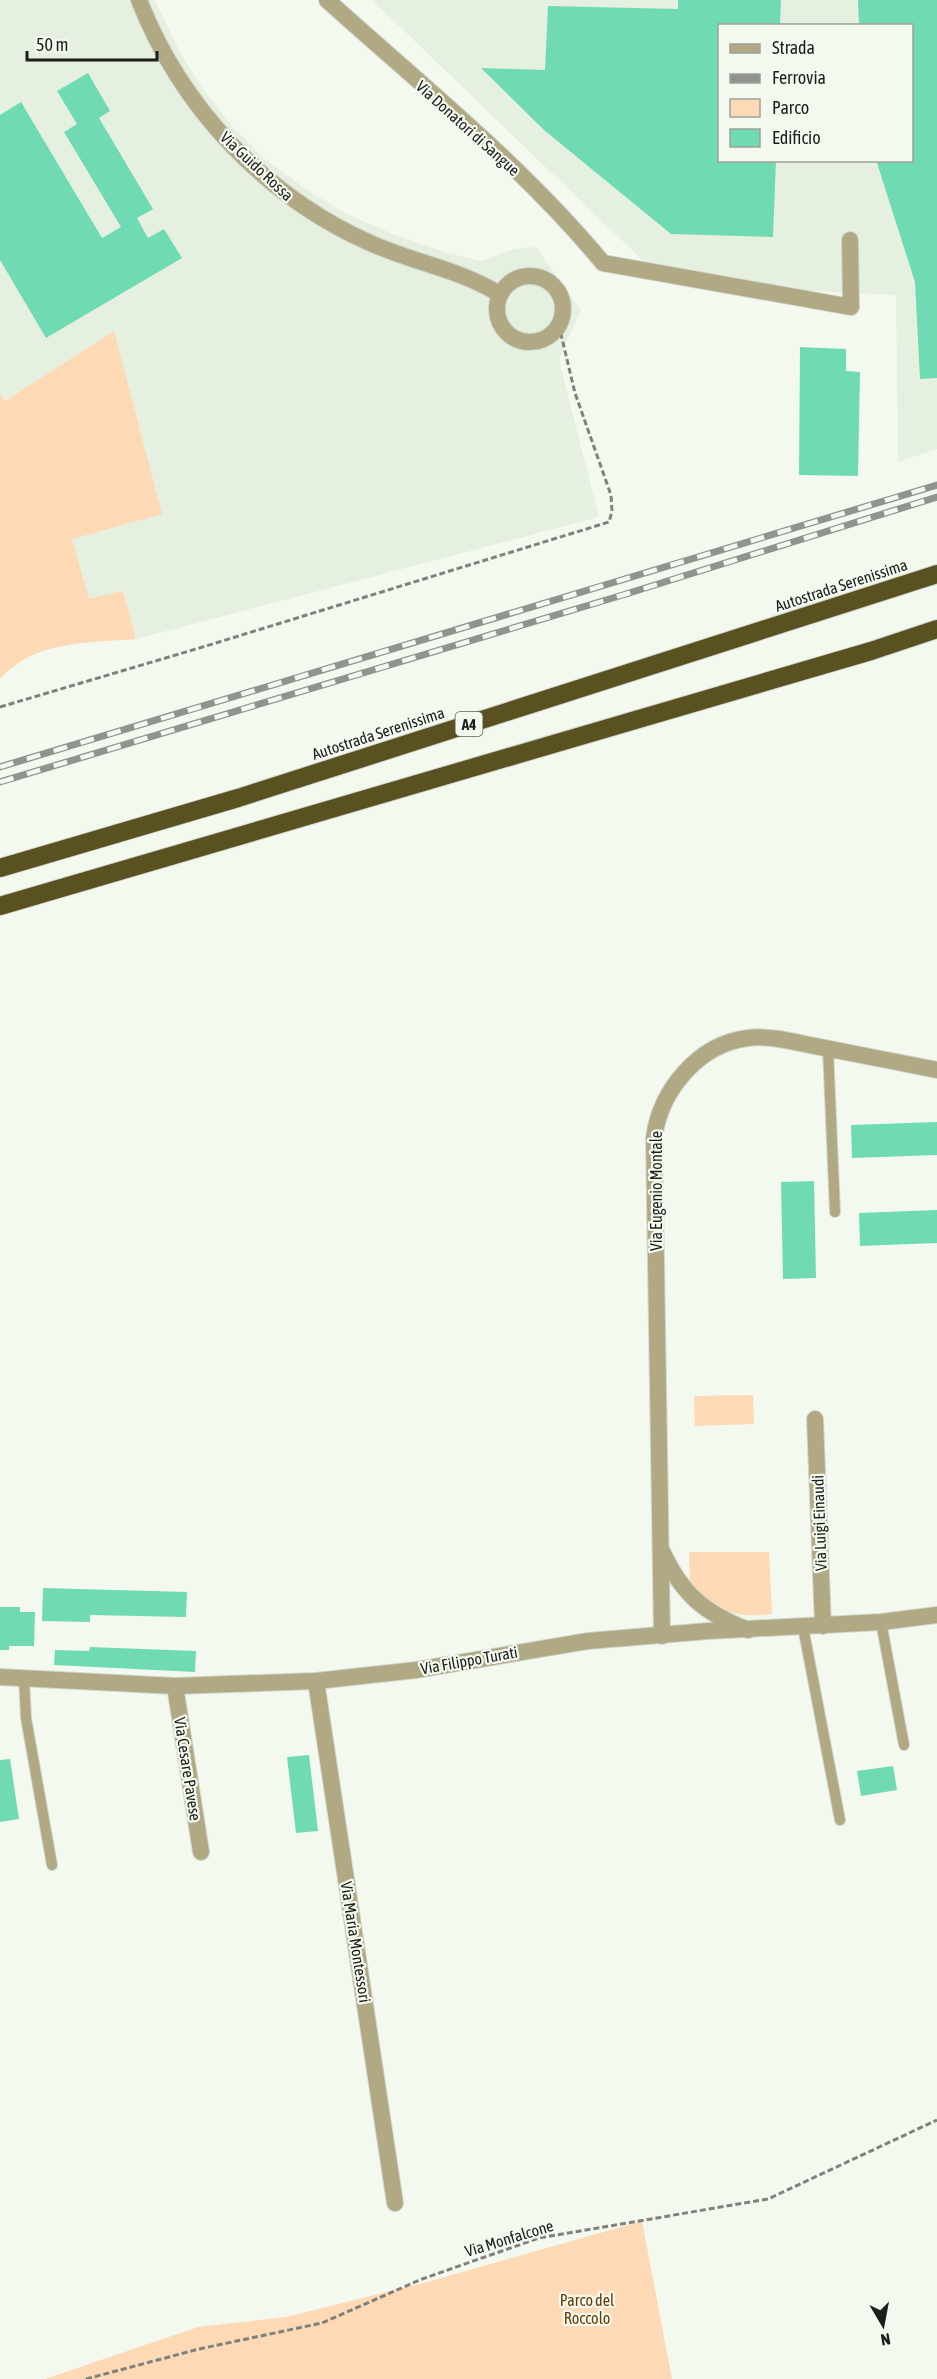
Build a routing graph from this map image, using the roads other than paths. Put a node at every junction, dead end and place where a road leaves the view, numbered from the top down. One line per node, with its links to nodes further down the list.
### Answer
1 (140, 0): 4 (street, Via Guido Rossa)
2 (327, 0): 3 (street, Via Donatori di Sangue)
3 (850, 240)
4 (499, 294): 4 (street)
5 (937, 574): 7 (highway, Autostrada Serenissima / A4)
6 (937, 629): 8 (highway)
7 (0, 868)
8 (0, 906)
9 (828, 1049): 10 (street, Via Eugenio Montale); 11 (lane); 13 (street, Via Eugenio Montale)
10 (937, 1070)
11 (835, 1212)
12 (815, 1419): 16 (street, Via Luigi Einaudi)
13 (660, 1547): 18 (street, Via Eugenio Montale); 19 (street, Via Eugenio Montale)
14 (937, 1615): 15 (street, Via Filippo Turati)
15 (880, 1622): 16 (street, Via Filippo Turati); 24 (lane)
16 (823, 1626): 17 (street, Via Filippo Turati)
17 (803, 1627): 18 (street, Via Filippo Turati); 25 (lane)
18 (748, 1630): 19 (street, Via Filippo Turati)
19 (662, 1636): 22 (street, Via Filippo Turati)
20 (0, 1677): 21 (street, Via Filippo Turati)
21 (24, 1678): 23 (street, Via Filippo Turati); 27 (lane)
22 (316, 1681): 23 (street, Via Filippo Turati); 28 (street, Via Maria Montessori)
23 (175, 1686): 26 (street, Via Cesare Pavese)
24 (904, 1745)
25 (840, 1820)
26 (201, 1852)
27 (52, 1865)
28 (395, 2203)

